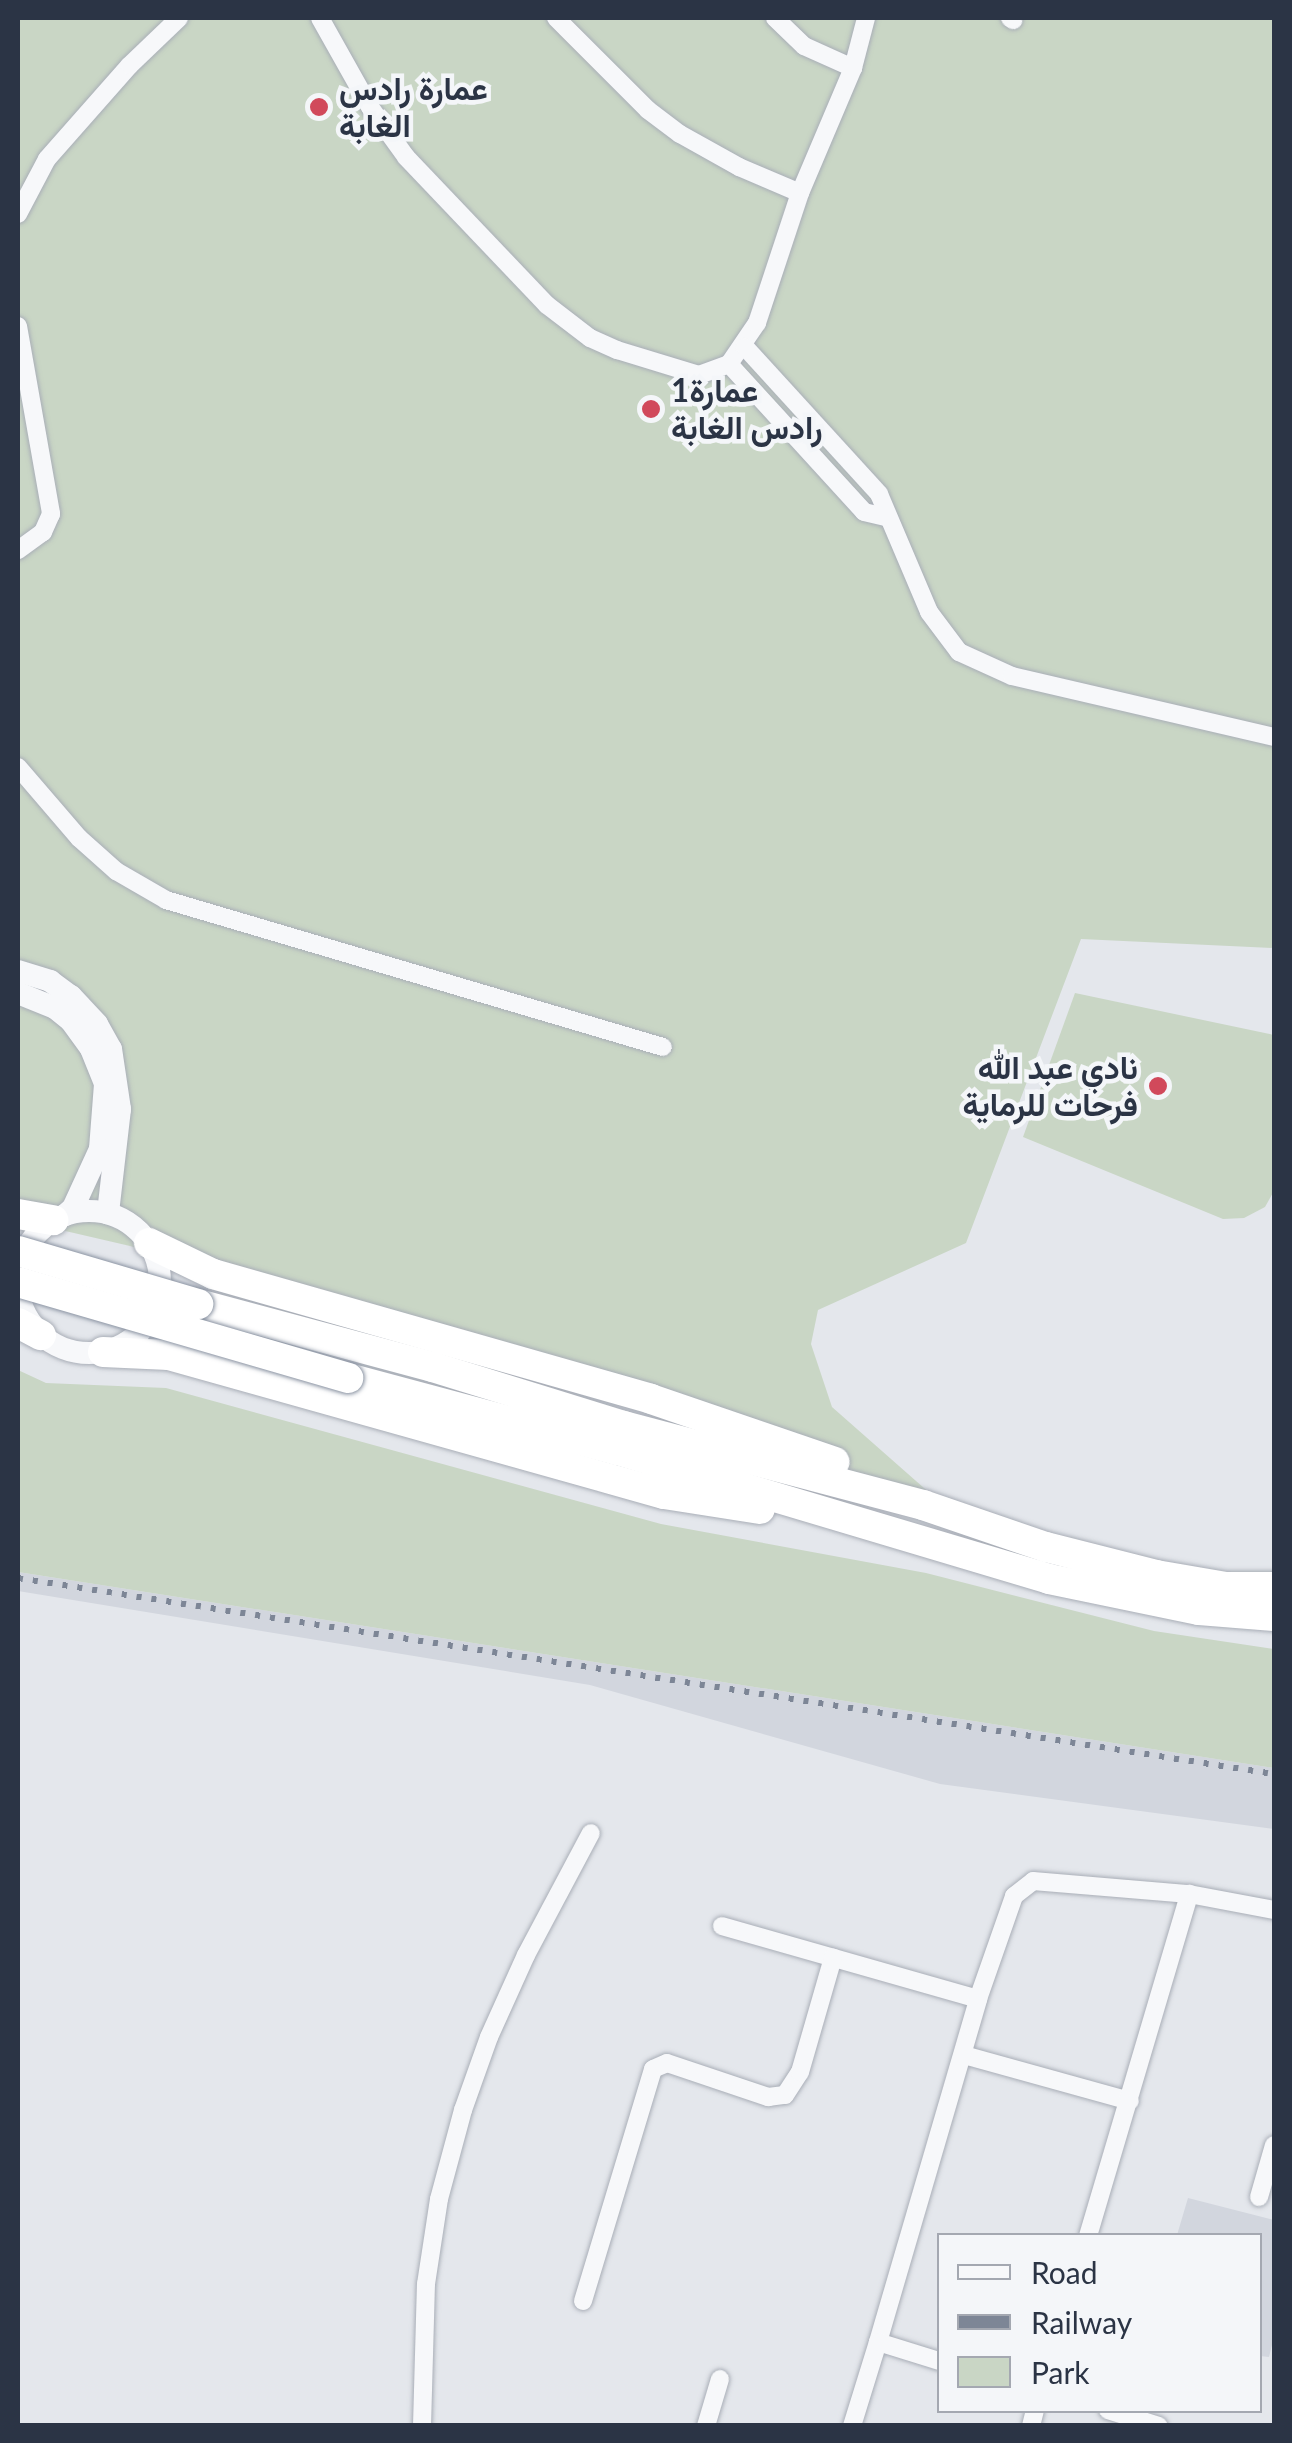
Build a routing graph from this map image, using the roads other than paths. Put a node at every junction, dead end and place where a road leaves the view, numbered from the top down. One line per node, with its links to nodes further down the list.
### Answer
1 (179, 18): 8 (street)
2 (320, 18): 11 (street)
3 (556, 18): 7 (street)
4 (775, 18): 6 (street)
5 (866, 18): 6 (street)
6 (853, 68): 7 (street)
7 (800, 194): 10 (street)
8 (18, 214)
9 (18, 326): 13 (street)
10 (745, 347): 11 (street); 12 (street)
11 (730, 364): 12 (street)
12 (886, 518): 14 (street)
13 (18, 550)
14 (1274, 738)
15 (18, 767): 18 (street)
16 (18, 971): 19 (street)
17 (18, 993): 21 (street)
18 (663, 1047)
19 (108, 1213): 21 (street); 22 (street)
20 (18, 1214): 21 (highway)
21 (59, 1218): 25 (street)
22 (148, 1243): 26 (street); 28 (highway)
23 (18, 1250): 27 (highway, bridge)
24 (18, 1282): 27 (highway, bridge)
25 (30, 1329): 26 (street)
26 (103, 1352): 29 (highway)
27 (620, 1438): 28 (highway); 29 (highway)
28 (923, 1504): 30 (highway)
29 (872, 1527): 31 (highway)
30 (1274, 1587)
31 (1274, 1616)
32 (591, 1833): 48 (street)
33 (1189, 1894): 34 (street); 37 (street); 39 (street)
34 (1274, 1910)
35 (722, 1926): 36 (street)
36 (833, 1958): 37 (street); 43 (street)
37 (978, 1998): 38 (street)
38 (964, 2055): 39 (street); 44 (street)
39 (1130, 2102): 42 (street)
40 (1274, 2145): 41 (street)
41 (1259, 2197)
42 (1089, 2233)
43 (582, 2300)
44 (878, 2342): 45 (street); 50 (street)
45 (937, 2360)
46 (720, 2378): 49 (street)
47 (1118, 2413): 51 (street)
48 (422, 2426)
49 (706, 2426)
50 (852, 2426)
51 (1160, 2426)

